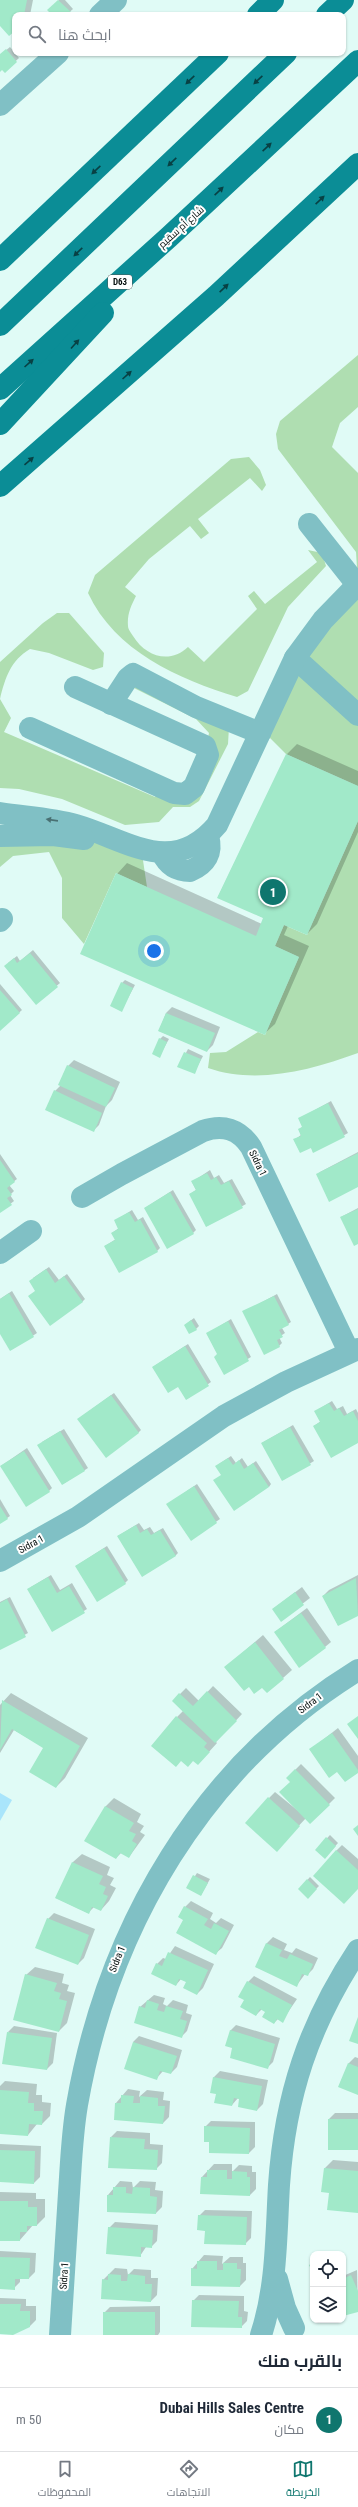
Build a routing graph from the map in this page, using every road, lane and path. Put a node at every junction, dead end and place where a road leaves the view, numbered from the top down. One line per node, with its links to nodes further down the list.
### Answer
1 (116, 0): 4 (street)
2 (273, 0): 5 (main road)
3 (343, 0): 6 (main road)
4 (103, 12)
5 (261, 12)
6 (330, 12)
7 (55, 56): 11 (street)
8 (215, 56): 14 (main road, one-way to 14)
9 (283, 56): 15 (main road, one-way to 15)
10 (358, 61): 13 (main road, شارع أم سقيم / D63, one-way to 10)
11 (0, 105)
12 (358, 164): 18 (main road, one-way to 12)
13 (169, 237): 16 (main road, شارع أم سقيم / D63, one-way to 13); 17 (main road, one-way to 13)
14 (0, 260)
15 (0, 324)
16 (0, 389)
17 (0, 424)
18 (0, 486)
19 (310, 524): 20 (street)
20 (357, 586): 21 (street)
21 (295, 658): 24 (street); 26 (street)
22 (75, 686): 23 (street)
23 (111, 704): 25 (street); 26 (street)
24 (358, 715)
25 (30, 728)
26 (260, 733): 29 (street)
27 (0, 813): 29 (street, one-way to 27)
28 (0, 836): 29 (street)
29 (128, 845)
30 (82, 1197): 33 (street, Sidra 1)
31 (31, 1231): 32 (street)
32 (0, 1253)
33 (354, 1351): 34 (street, Sidra 1)
34 (0, 1560)
35 (358, 1670): 39 (street, Sidra 1)
36 (358, 1950): 37 (street)
37 (274, 2264): 38 (street); 40 (street)
38 (300, 2332): 40 (street)
39 (60, 2335)
40 (260, 2335)

